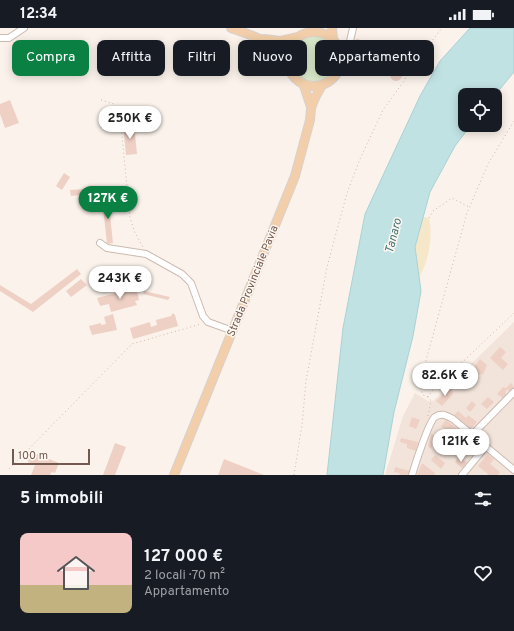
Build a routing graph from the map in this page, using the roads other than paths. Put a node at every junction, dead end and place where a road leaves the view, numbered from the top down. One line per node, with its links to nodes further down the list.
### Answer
1 (24, 28): 8 (street)
2 (230, 28): 7 (main road)
3 (332, 28): 9 (main road)
4 (353, 28): 12 (street)
5 (319, 30): 6 (main road); 9 (main road)
6 (297, 37): 7 (main road); 11 (main road)
7 (259, 38): 10 (main road)
8 (0, 39)
9 (333, 39)
10 (262, 40)
11 (295, 40)
12 (350, 40)
13 (295, 76): 15 (main road)
14 (335, 76): 16 (main road)
15 (303, 83): 16 (main road); 17 (main road)
16 (322, 85): 17 (main road, Strada Provinciale Pavia)
17 (311, 108): 21 (main road, Strada Provinciale Pavia)
18 (100, 243): 20 (street)
19 (146, 253): 20 (street)
20 (152, 257): 21 (street)
21 (233, 330): 26 (main road, Strada Provinciale Pavia)
22 (514, 392): 23 (street)
23 (472, 434): 24 (street); 27 (street)
24 (486, 446): 25 (street); 28 (street)
25 (514, 470)
26 (174, 475)
27 (412, 475)
28 (462, 475)

